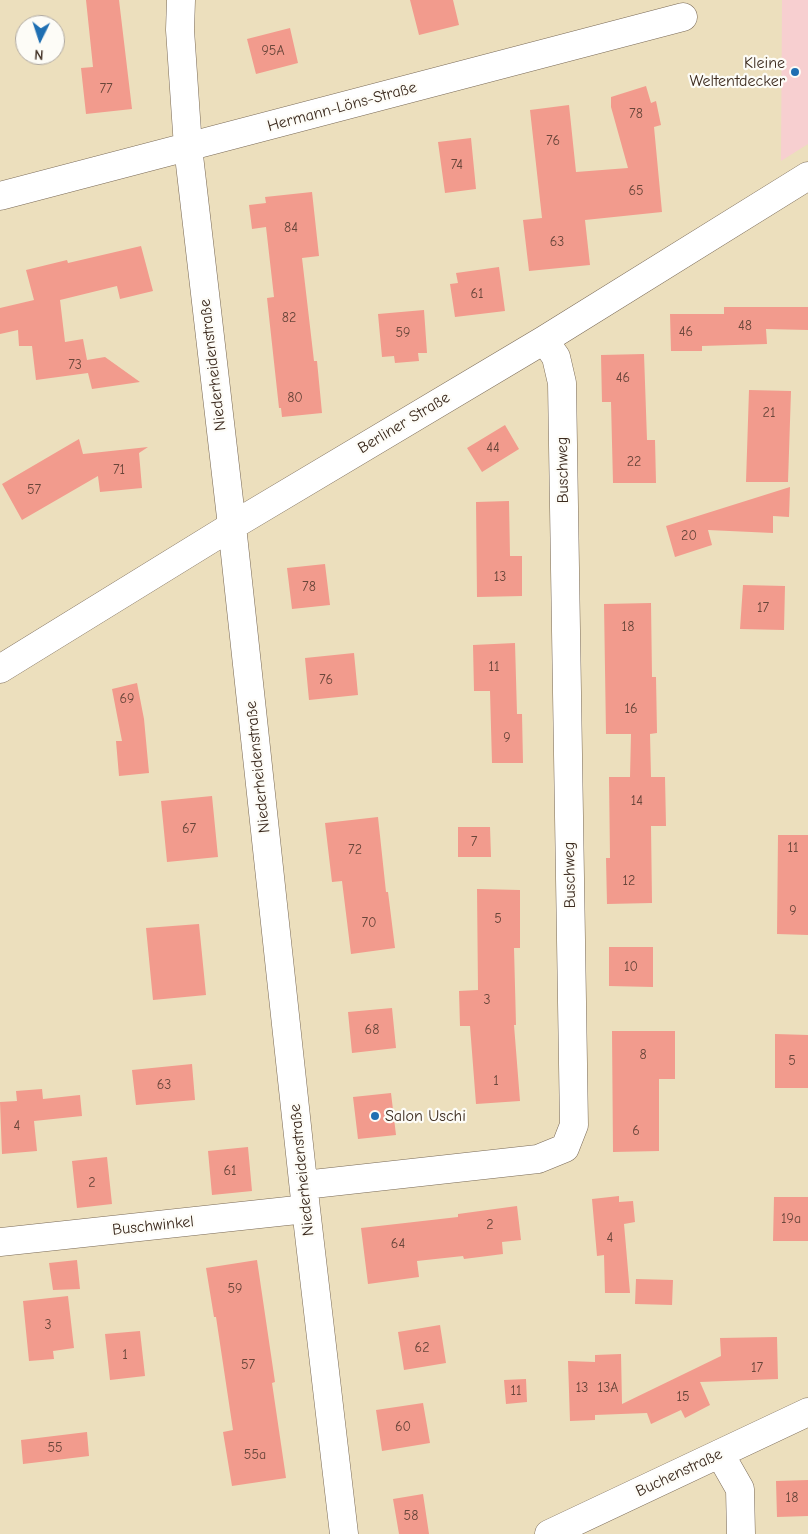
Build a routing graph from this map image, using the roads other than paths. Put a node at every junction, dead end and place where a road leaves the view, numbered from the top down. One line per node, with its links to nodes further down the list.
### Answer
1 (181, 0): 3 (street, Niederheidenstraße)
2 (684, 17): 3 (street, Hermann-Löns-Straße)
3 (188, 147): 5 (street, Hermann-Löns-Straße); 7 (street, Niederheidenstraße)
4 (808, 176): 6 (street, Berliner Straße)
5 (0, 196)
6 (544, 340): 7 (street, Berliner Straße); 9 (street, Buschweg)
7 (232, 526): 8 (street, Berliner Straße); 9 (street, Niederheidenstraße)
8 (0, 669)
9 (305, 1197): 10 (street, Buschwinkel); 13 (street, Niederheidenstraße)
10 (0, 1242)
11 (808, 1412): 12 (street, Buchenstraße)
12 (720, 1454): 14 (street, Buchenstraße); 15 (street)
13 (344, 1534)
14 (549, 1534)
15 (740, 1534)

